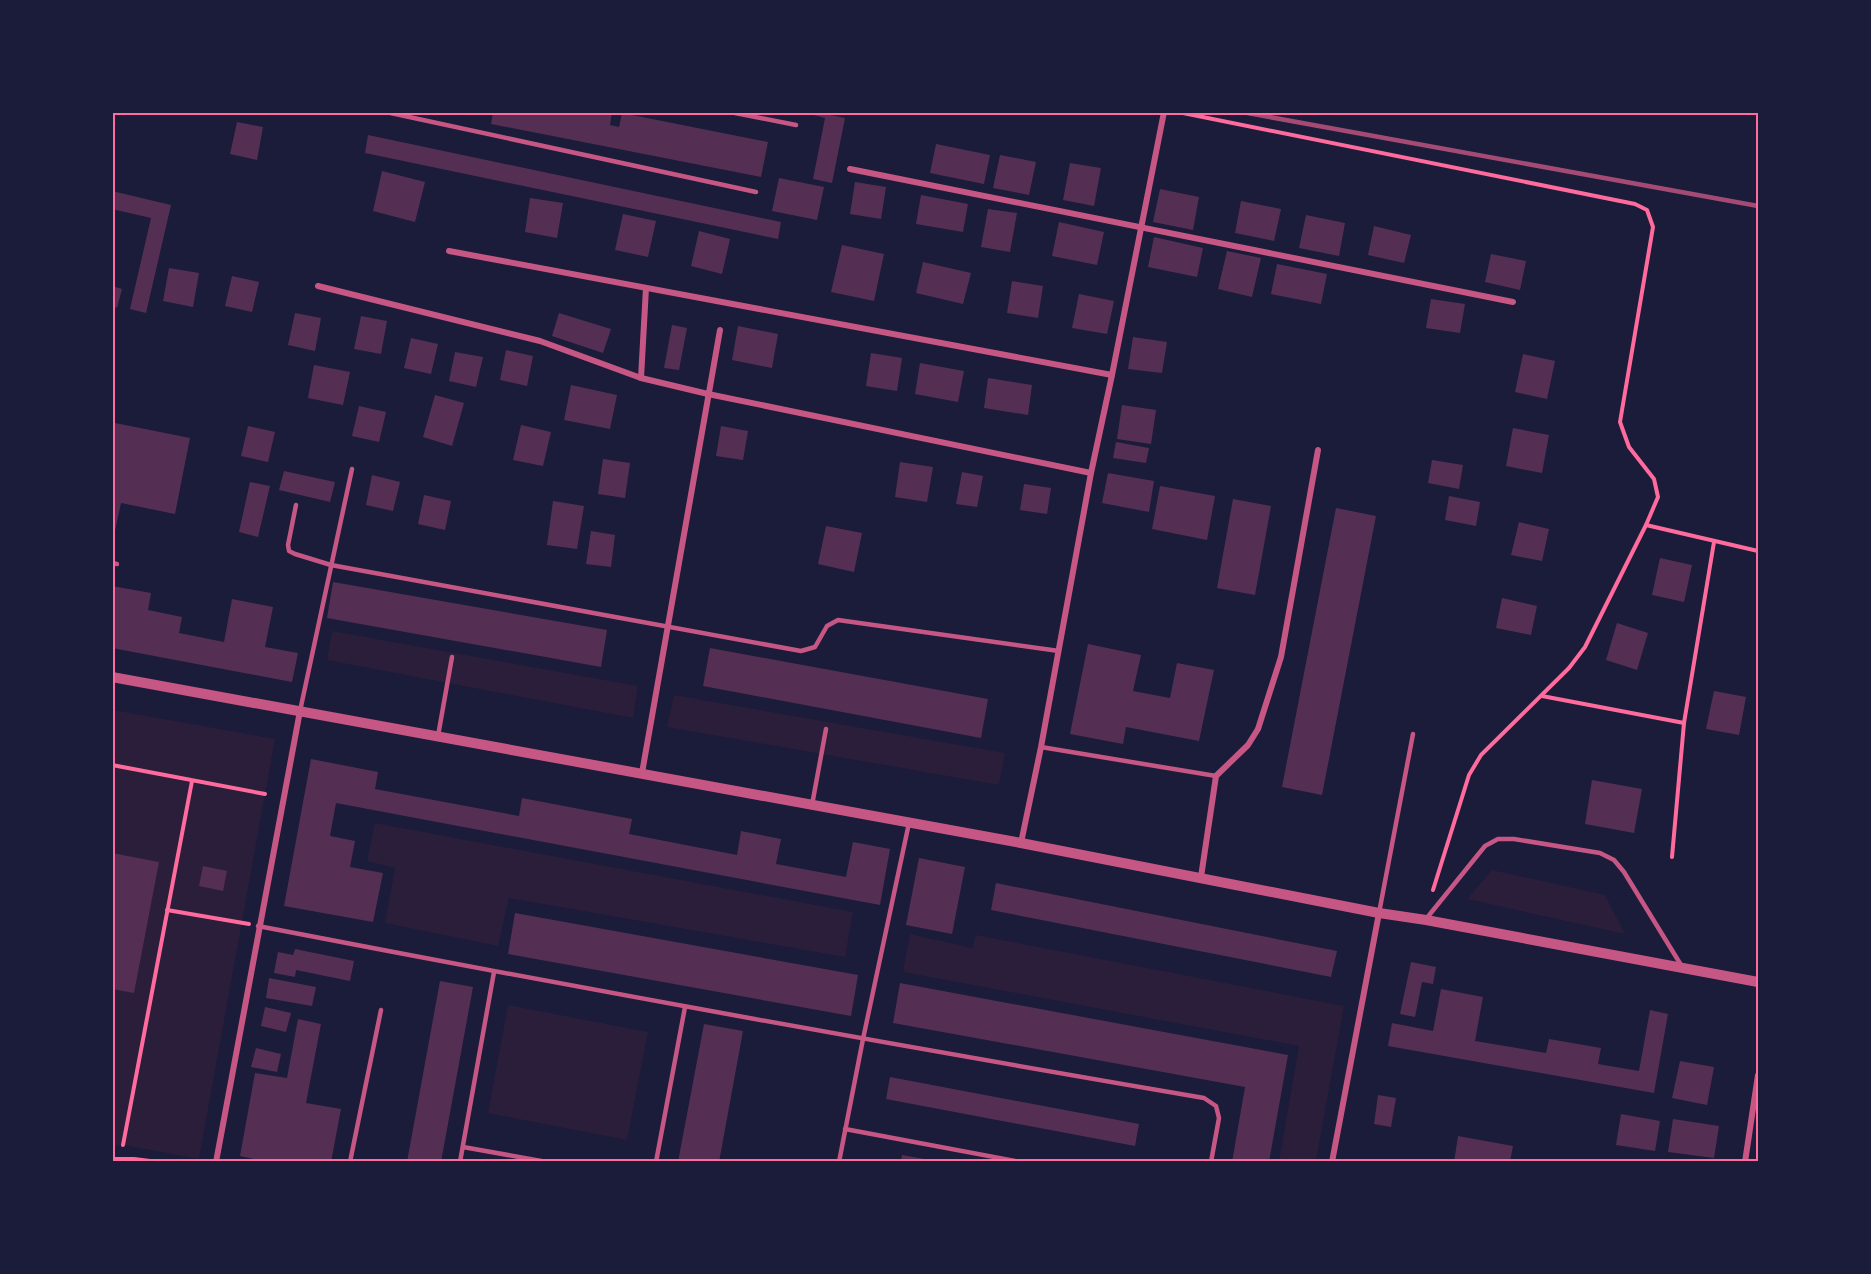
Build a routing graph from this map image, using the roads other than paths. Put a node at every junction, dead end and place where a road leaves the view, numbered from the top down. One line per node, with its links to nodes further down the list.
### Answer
1 (386, 112): 6 (lane)
2 (730, 112): 4 (lane)
3 (1164, 112): 7 (street)
4 (796, 125)
5 (850, 169): 7 (street)
6 (756, 192)
7 (1142, 227): 11 (street); 13 (street)
8 (449, 251): 10 (street)
9 (318, 286): 14 (street)
10 (646, 288): 13 (street); 14 (street)
11 (1513, 302)
12 (720, 330): 15 (street)
13 (1112, 375): 18 (street)
14 (641, 378): 15 (street)
15 (708, 394): 18 (street); 21 (street)
16 (1318, 450): 31 (street)
17 (352, 469): 20 (lane)
18 (1091, 473): 22 (street)
19 (296, 504): 20 (lane)
20 (331, 565): 21 (lane); 25 (lane)
21 (668, 627): 22 (lane); 30 (street)
22 (1059, 651): 29 (street)
23 (452, 657): 28 (lane)
24 (112, 677): 25 (street)
25 (300, 711): 28 (street); 38 (street)
26 (826, 729): 32 (lane)
27 (1413, 734): 36 (lane)
28 (438, 736): 30 (street)
29 (1041, 747): 31 (lane); 34 (street)
30 (642, 773): 32 (street)
31 (1216, 776): 35 (street)
32 (812, 805): 33 (street)
33 (910, 823): 34 (street); 44 (lane)
34 (1021, 843): 35 (street)
35 (1201, 877): 36 (street)
36 (1380, 913): 37 (street); 56 (street)
37 (1425, 920): 39 (street); 39 (lane)
38 (258, 926): 40 (lane); 48 (street)
39 (1682, 968): 41 (street)
40 (494, 972): 42 (lane); 47 (lane)
41 (1758, 982)
42 (685, 1007): 44 (lane); 52 (lane)
43 (381, 1010): 49 (lane)
44 (863, 1040): 46 (lane); 55 (lane)
45 (1758, 1075): 57 (street)
46 (845, 1129): 53 (lane); 54 (lane)
47 (463, 1147): 50 (lane); 51 (lane)
48 (216, 1161)
49 (350, 1161)
50 (460, 1161)
51 (547, 1161)
52 (656, 1161)
53 (839, 1161)
54 (1021, 1161)
55 (1211, 1161)
56 (1332, 1161)
57 (1745, 1161)

